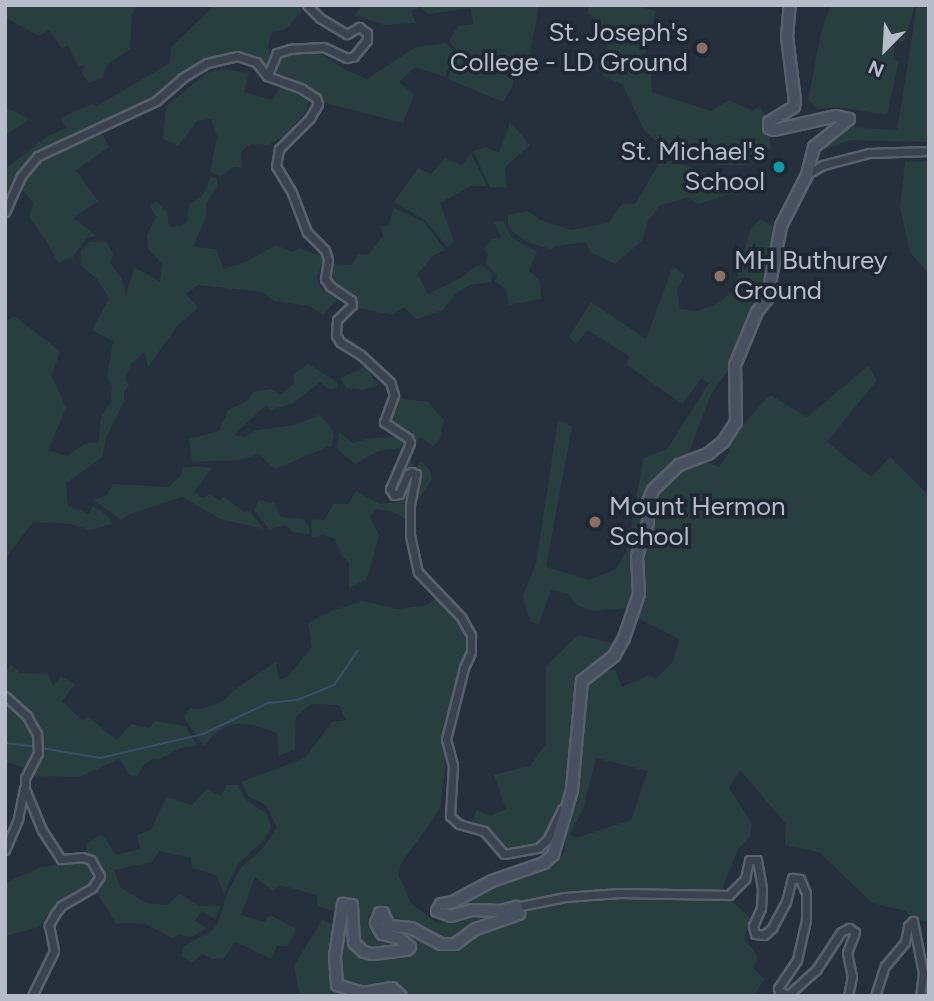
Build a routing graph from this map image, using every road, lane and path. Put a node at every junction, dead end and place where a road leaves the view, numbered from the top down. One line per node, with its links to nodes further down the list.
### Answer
1 (307, 5): 3 (street)
2 (790, 5): 5 (main road)
3 (267, 76): 6 (street); 9 (street)
4 (929, 151): 5 (street)
5 (807, 175): 9 (main road)
6 (5, 212)
7 (5, 696): 8 (street)
8 (24, 789): 10 (street); 12 (street)
9 (572, 790): 11 (main road)
10 (5, 850)
11 (516, 907): 13 (main road); 14 (street)
12 (32, 996)
13 (401, 996)
14 (848, 996)
15 (874, 996): 16 (street)
16 (920, 996)

